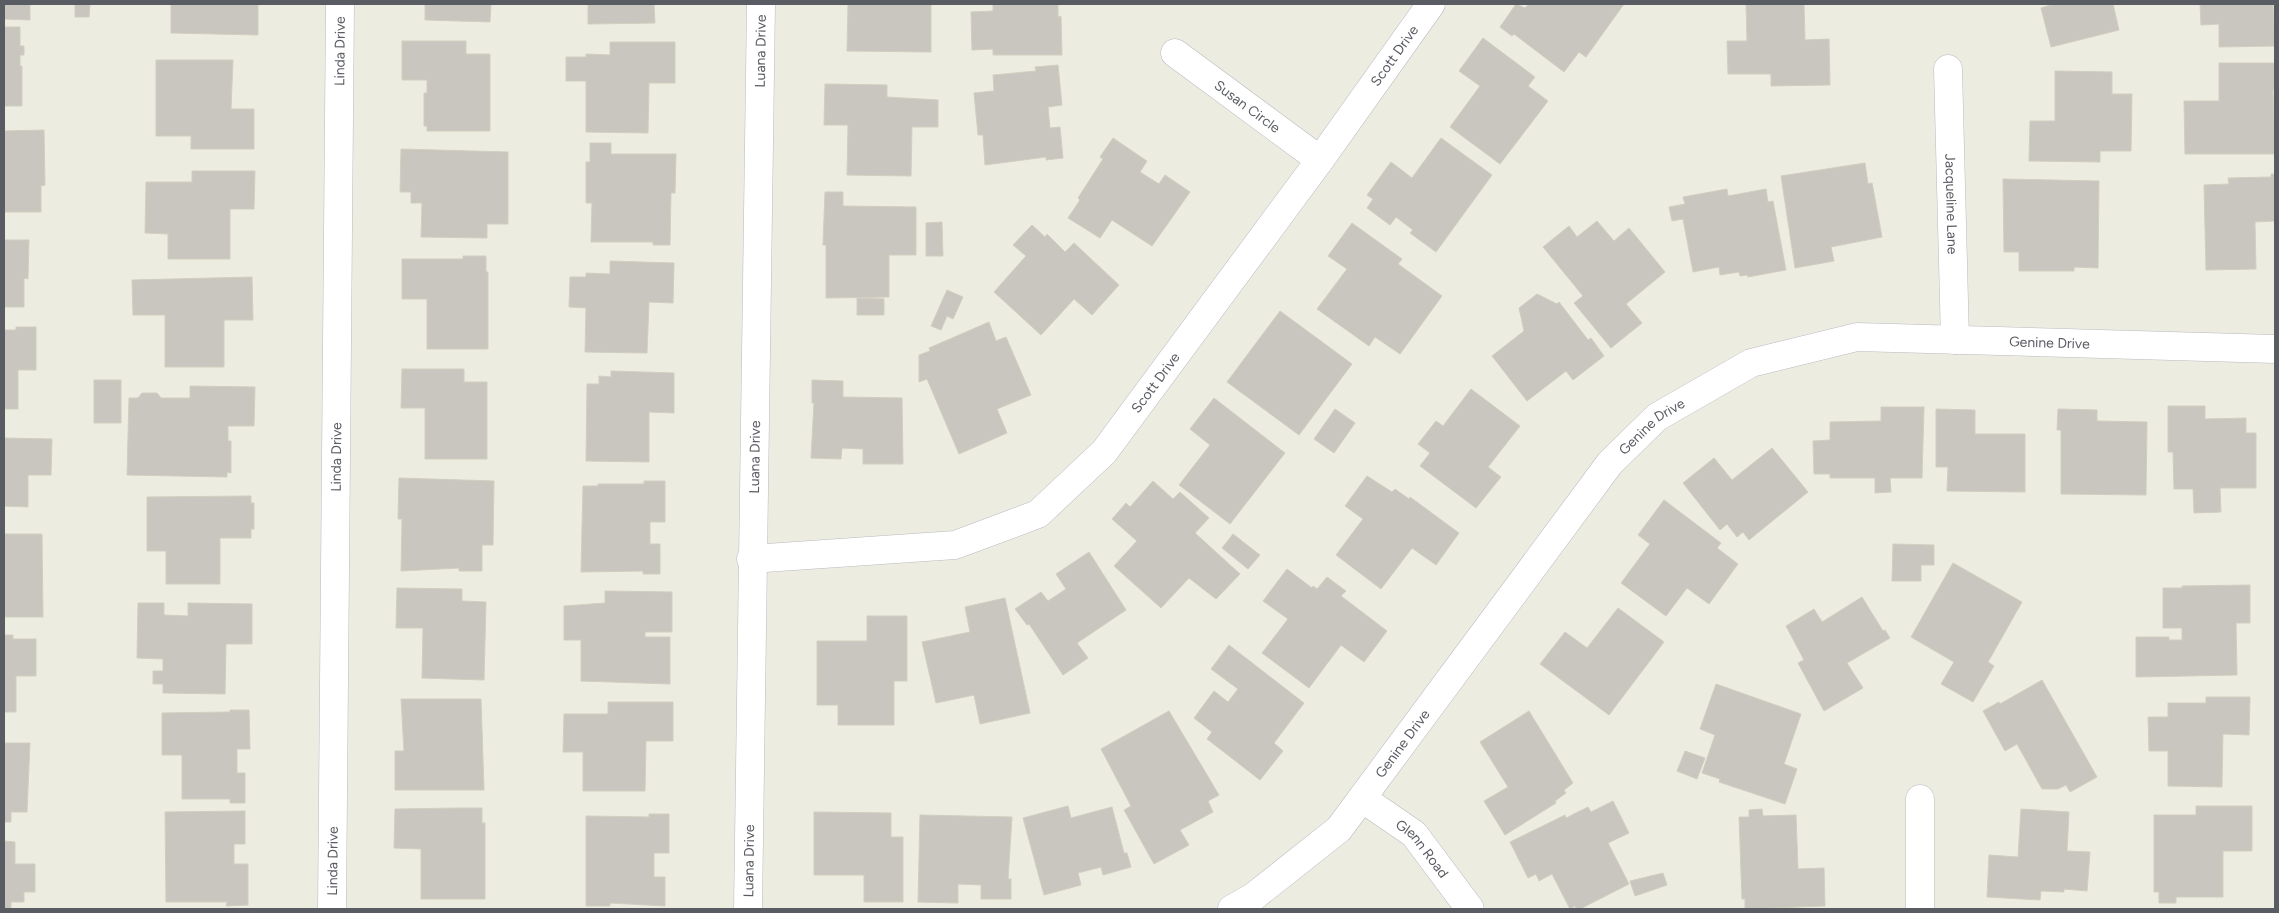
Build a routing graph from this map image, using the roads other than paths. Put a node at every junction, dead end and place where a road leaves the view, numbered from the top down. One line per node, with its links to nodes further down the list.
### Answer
1 (340, 4): 12 (street, Linda Drive)
2 (760, 4): 9 (street, Luana Drive)
3 (1431, 4): 6 (street, Scott Drive)
4 (1175, 53): 6 (street, Susan Circle)
5 (1948, 69): 7 (street, Jacqueline Lane)
6 (1320, 160): 9 (street, Scott Drive)
7 (1955, 340): 8 (street, Genine Drive); 10 (street, Genine Drive)
8 (2275, 349)
9 (751, 559): 13 (street, Luana Drive)
10 (1363, 800): 14 (street, Genine Drive); 15 (street, Glenn Road)
11 (1920, 800): 16 (street)
12 (332, 909)
13 (748, 909)
14 (1232, 909)
15 (1470, 909)
16 (1920, 909)

